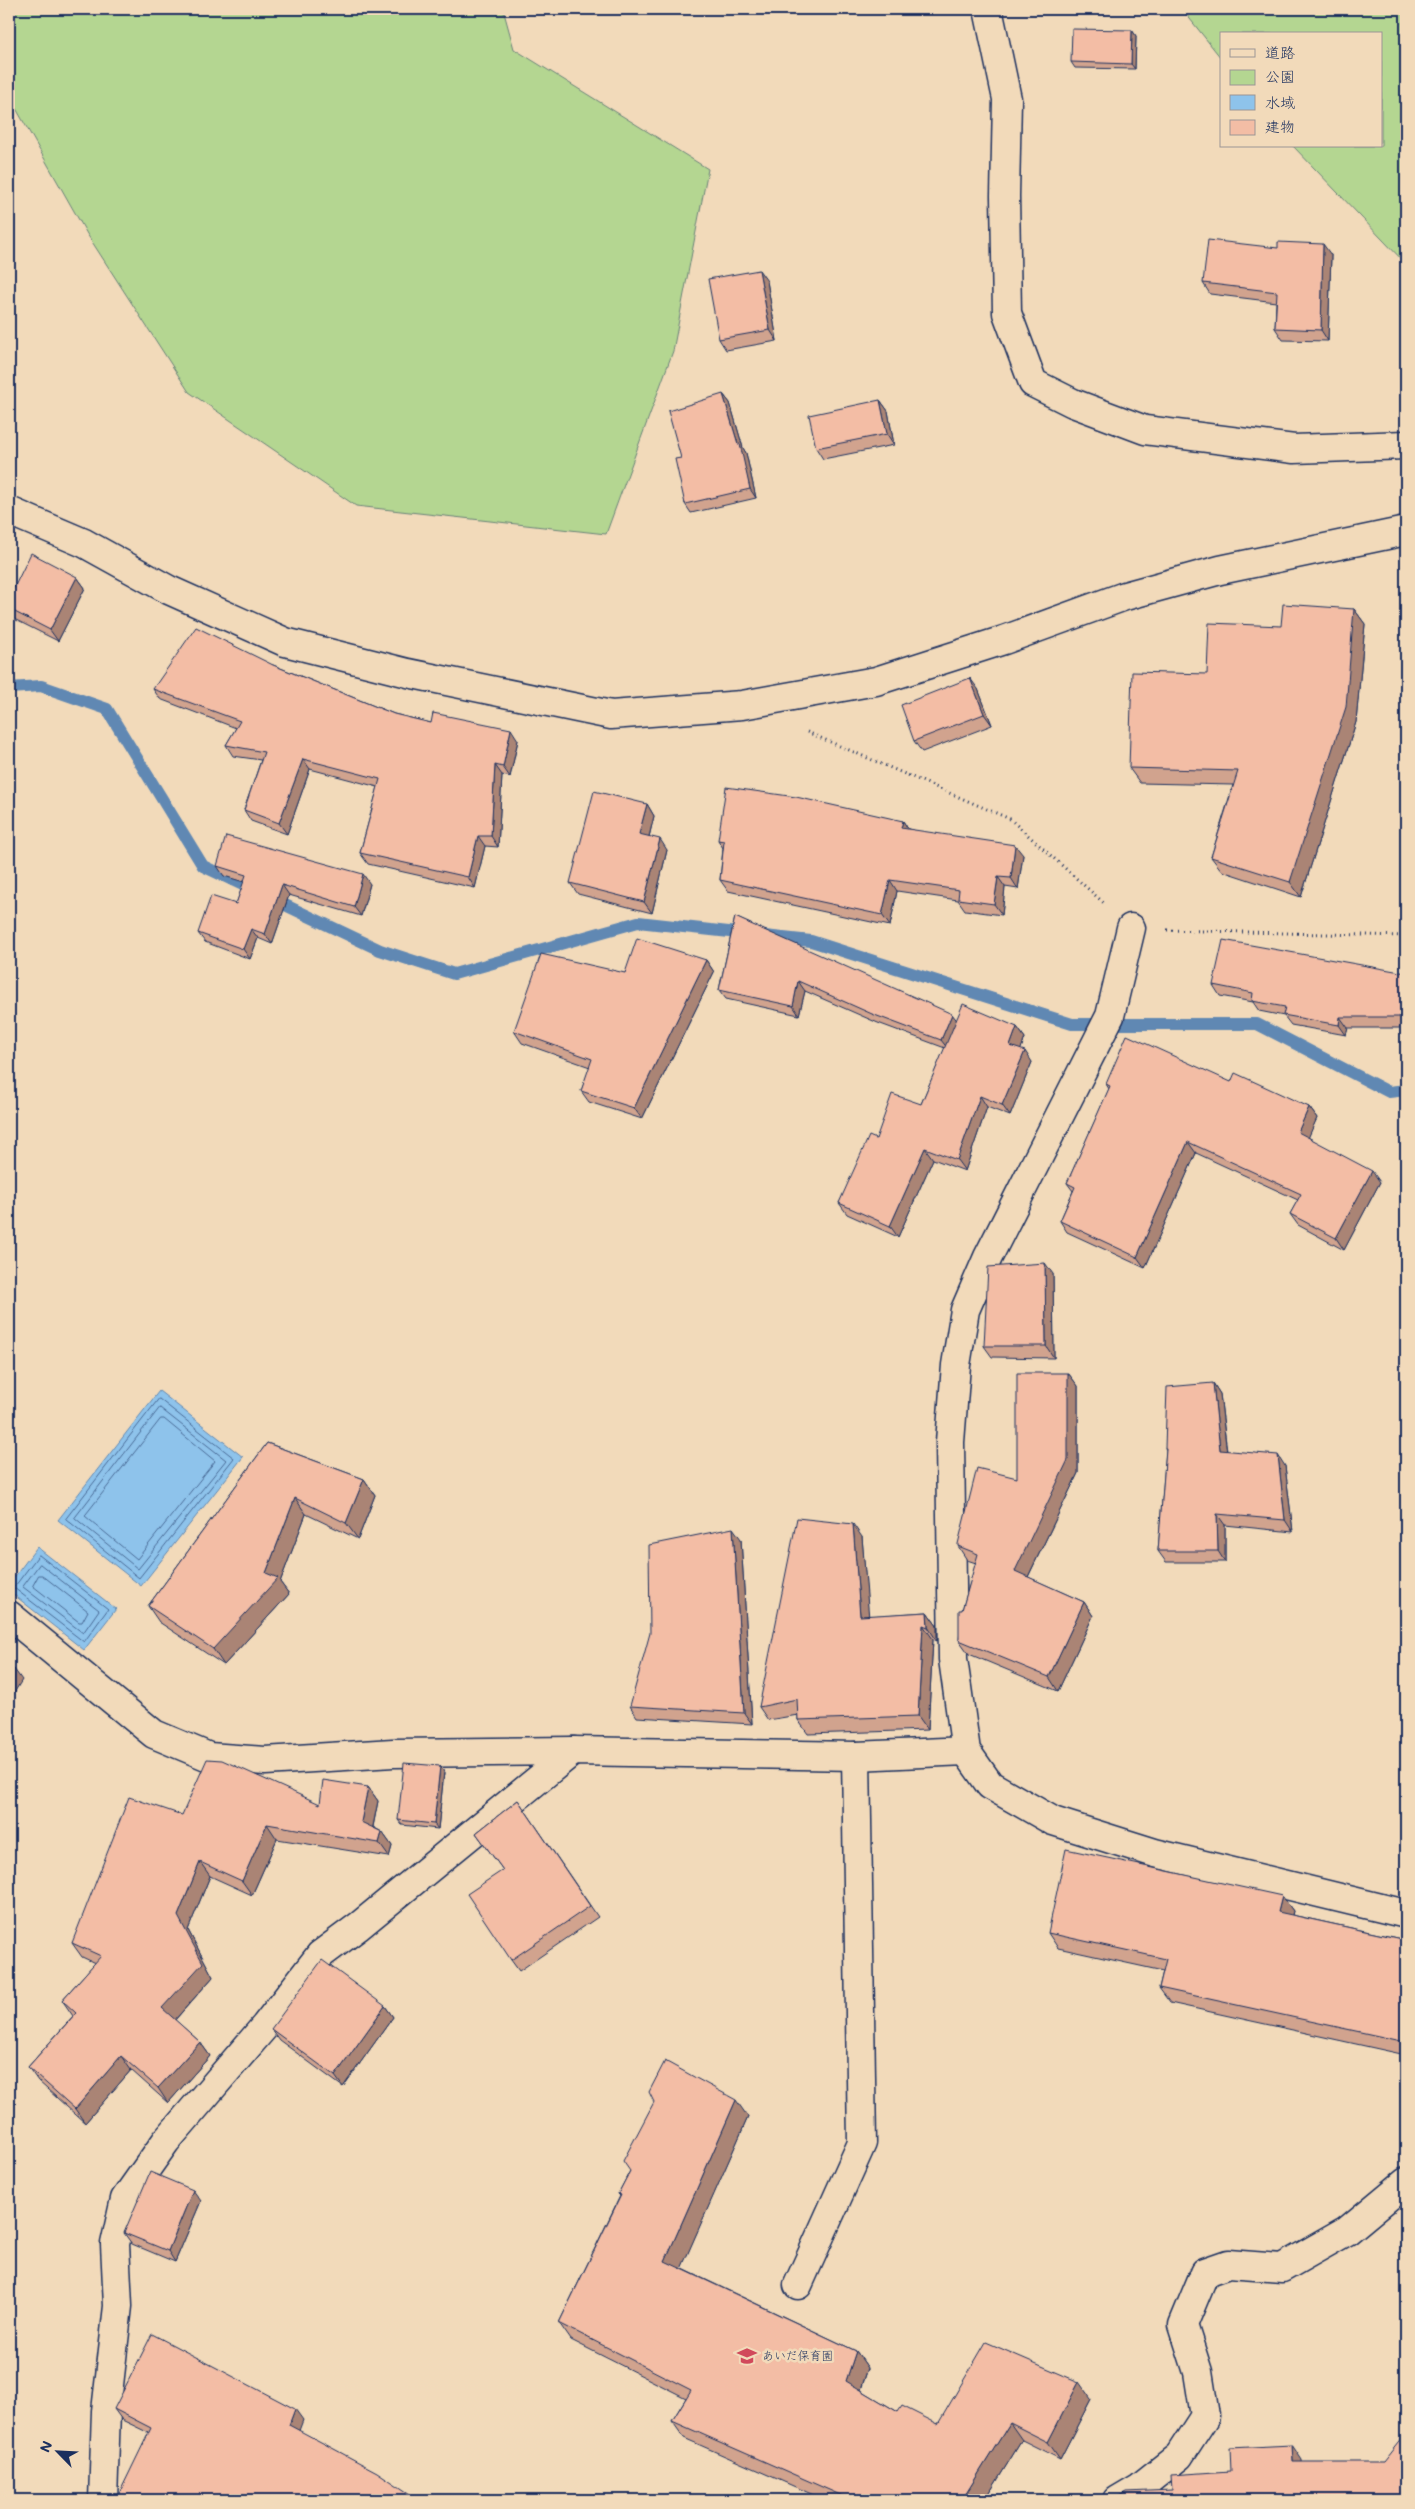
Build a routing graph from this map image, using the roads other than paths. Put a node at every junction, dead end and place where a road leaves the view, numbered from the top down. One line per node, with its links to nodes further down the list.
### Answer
1 (988, 9): 2 (street)
2 (1406, 445)
3 (9, 511): 4 (street)
4 (1406, 531)
5 (1131, 928): 8 (street)
6 (9, 1615): 7 (street)
7 (573, 1751): 9 (street); 13 (street)
8 (966, 1751): 9 (street); 10 (street)
9 (856, 1756): 12 (street)
10 (1406, 1914)
11 (1406, 2182): 14 (street)
12 (798, 2285)
13 (103, 2500)
14 (1118, 2500)

